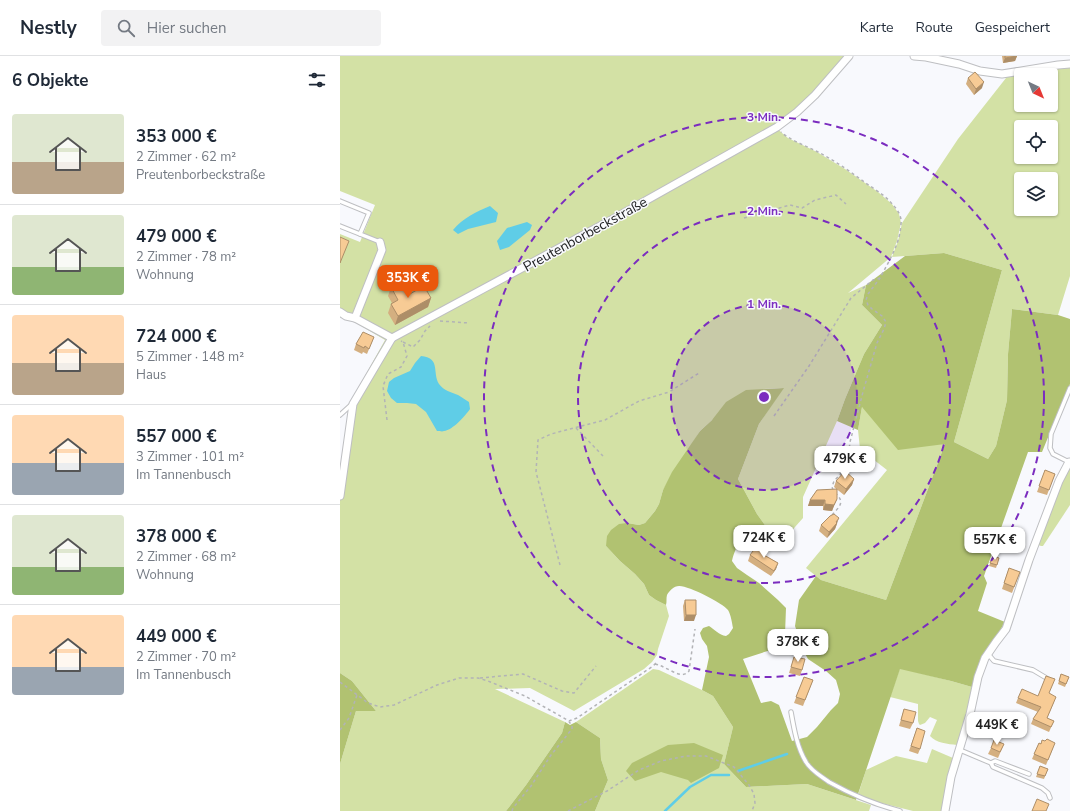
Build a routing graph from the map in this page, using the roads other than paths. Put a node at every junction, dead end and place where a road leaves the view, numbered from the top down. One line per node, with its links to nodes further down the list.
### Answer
1 (849, 56): 10 (street, Preutenborbeckstraße)
2 (914, 56): 3 (street)
3 (1070, 64)
4 (340, 201): 6 (lane)
5 (340, 226): 6 (lane)
6 (360, 234): 7 (lane)
7 (380, 242): 9 (street)
8 (342, 315): 9 (street)
9 (355, 318): 10 (street)
10 (392, 338): 12 (street)
11 (1070, 388): 14 (lane)
12 (353, 404): 13 (lane); 15 (street)
13 (340, 415)
14 (1069, 462): 16 (street)
15 (340, 496)
16 (988, 654): 17 (lane); 19 (street)
17 (1049, 680)
18 (791, 712): 23 (lane)
19 (959, 750): 20 (lane); 24 (street)
20 (991, 763): 21 (lane); 22 (lane)
21 (1029, 774)
22 (1050, 798)
23 (900, 811)
24 (945, 811)

